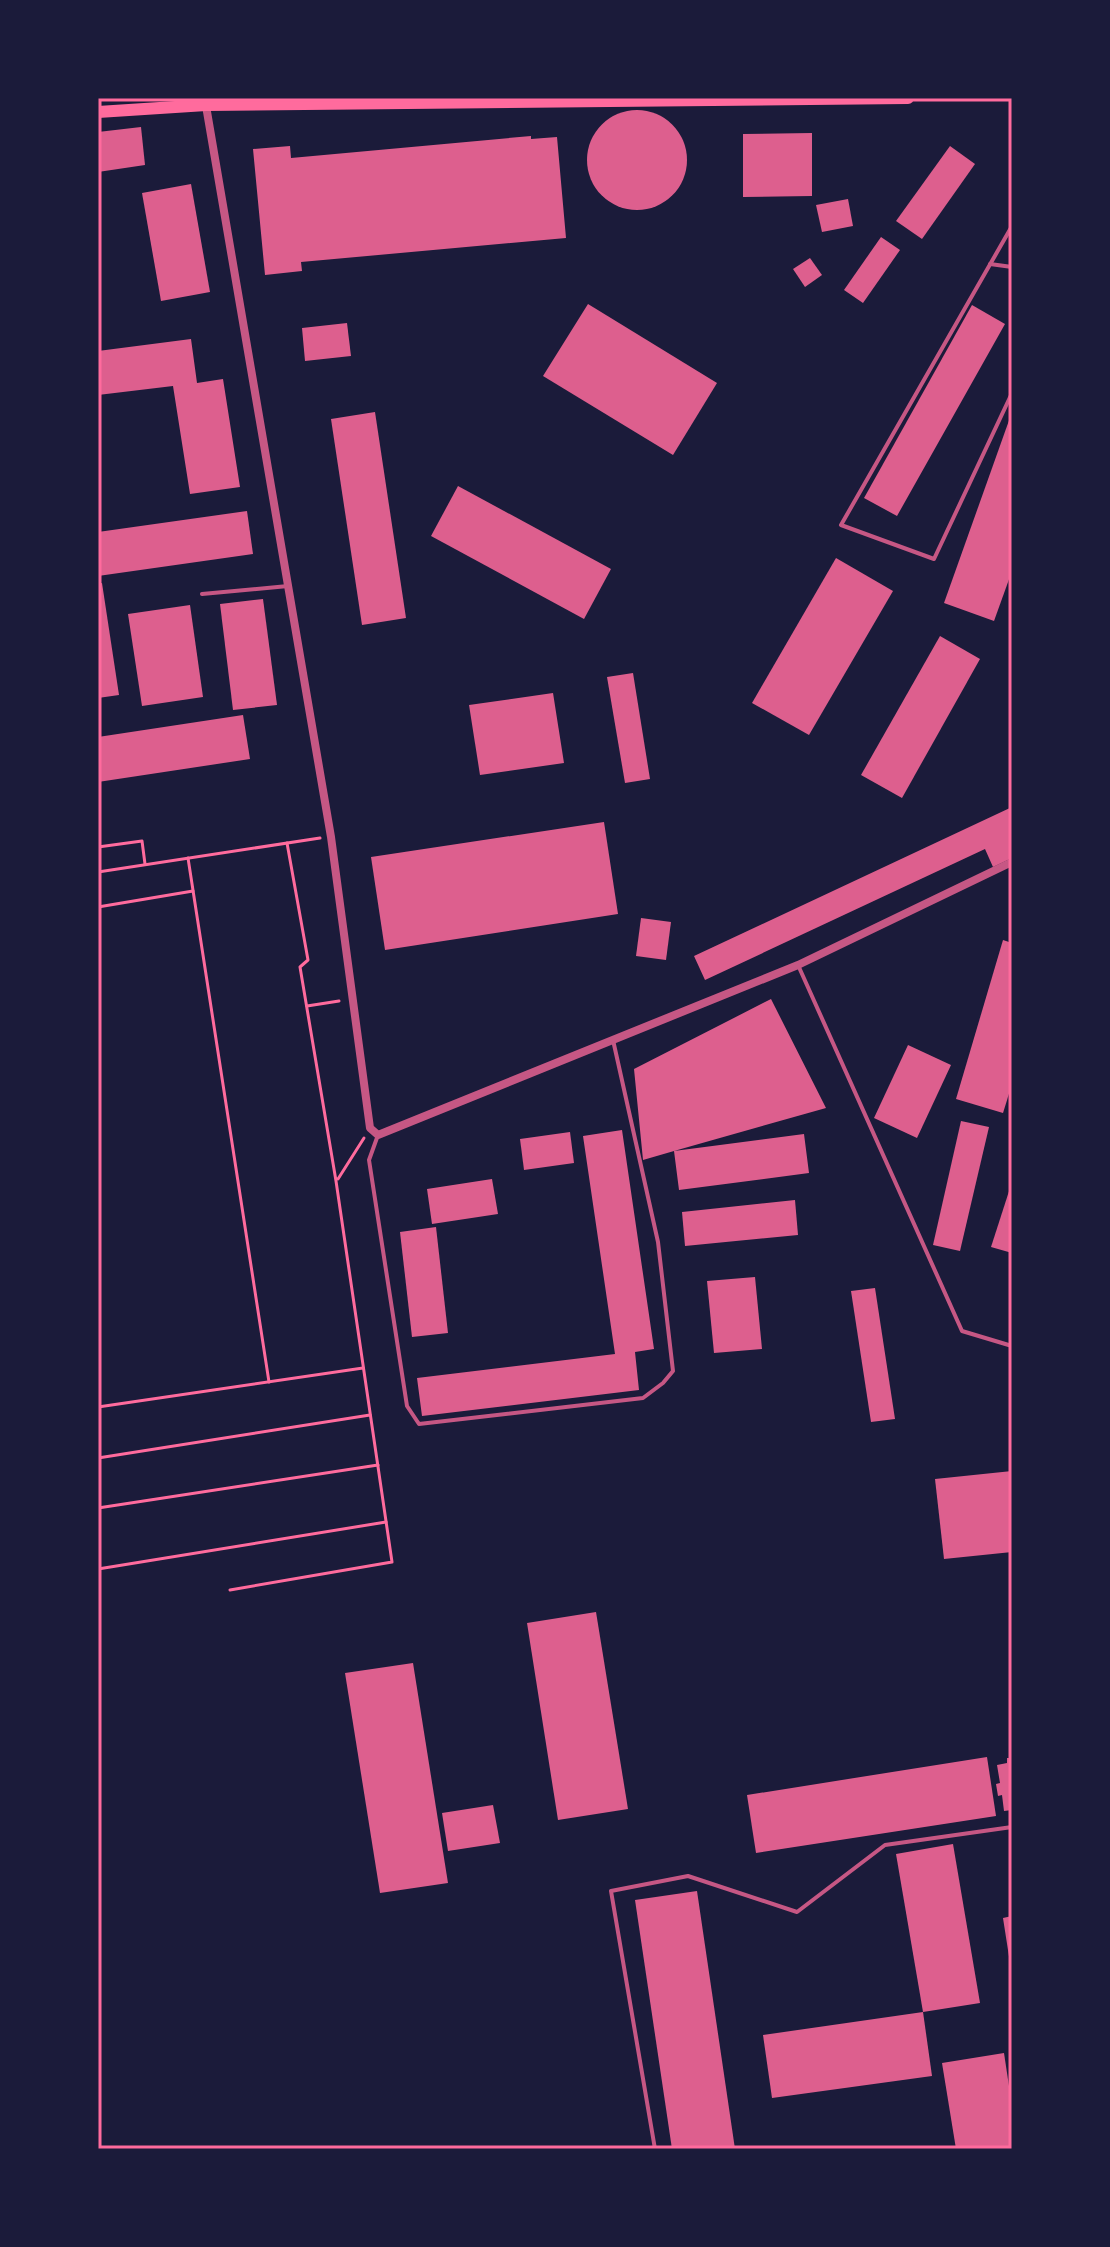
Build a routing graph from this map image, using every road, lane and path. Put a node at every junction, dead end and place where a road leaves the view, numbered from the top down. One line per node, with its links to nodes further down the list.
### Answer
1 (314, 98): 3 (main road)
2 (908, 98): 3 (main road)
3 (205, 102): 4 (main road); 9 (street)
4 (98, 109)
5 (1012, 226): 6 (lane)
6 (990, 264): 7 (lane); 8 (lane)
7 (1012, 267)
8 (1012, 393)
9 (289, 586): 10 (lane); 11 (street)
10 (202, 594)
11 (331, 837): 12 (path); 21 (street)
12 (287, 843): 14 (path); 22 (path)
13 (98, 847): 16 (path)
14 (188, 858): 16 (path); 18 (path)
15 (1012, 862): 20 (street)
16 (145, 864): 17 (path)
17 (98, 872)
18 (193, 891): 19 (path); 29 (path)
19 (98, 907)
20 (798, 965): 23 (street); 27 (lane)
21 (354, 999): 22 (path); 24 (street)
22 (307, 1006): 26 (path)
23 (613, 1040): 25 (street); 25 (lane)
24 (370, 1128): 25 (street); 26 (path)
25 (378, 1135)
26 (336, 1181): 28 (path)
27 (1012, 1346)
28 (364, 1368): 29 (path); 31 (path)
29 (269, 1382): 30 (path)
30 (98, 1407)
31 (370, 1415): 32 (path); 33 (path)
32 (98, 1458)
33 (378, 1465): 34 (path); 35 (path)
34 (98, 1508)
35 (386, 1522): 36 (path); 37 (path)
36 (98, 1569)
37 (230, 1590)
38 (1012, 1827): 39 (lane)
39 (655, 2149)

